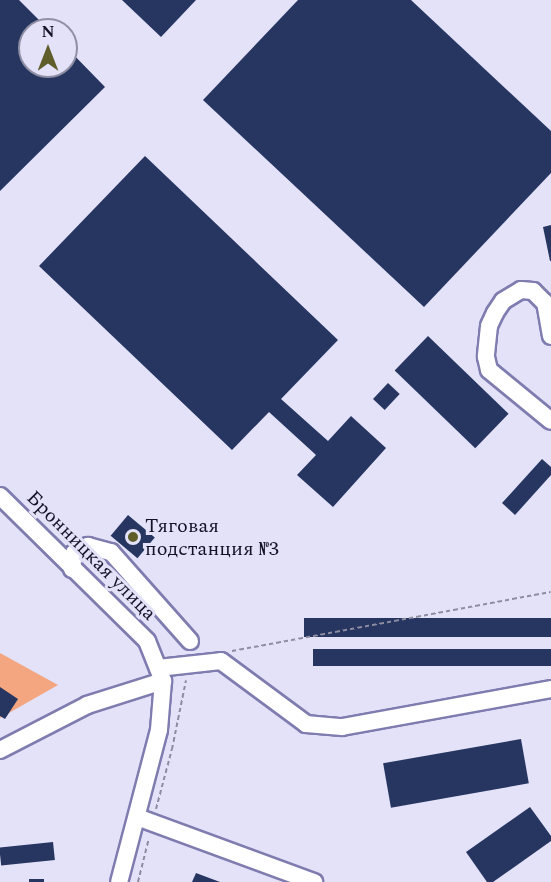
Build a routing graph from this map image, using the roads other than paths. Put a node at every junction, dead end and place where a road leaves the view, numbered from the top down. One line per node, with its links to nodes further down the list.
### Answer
1 (551, 336): 2 (street)
2 (551, 422)
3 (0, 496): 4 (street, Бронницкая улица)
4 (72, 569): 5 (street); 6 (street, Бронницкая улица)
5 (190, 641)
6 (160, 674): 7 (street); 8 (street); 9 (street)
7 (551, 689)
8 (0, 750)
9 (137, 817): 10 (street); 11 (street)
10 (119, 882)
11 (314, 882)

